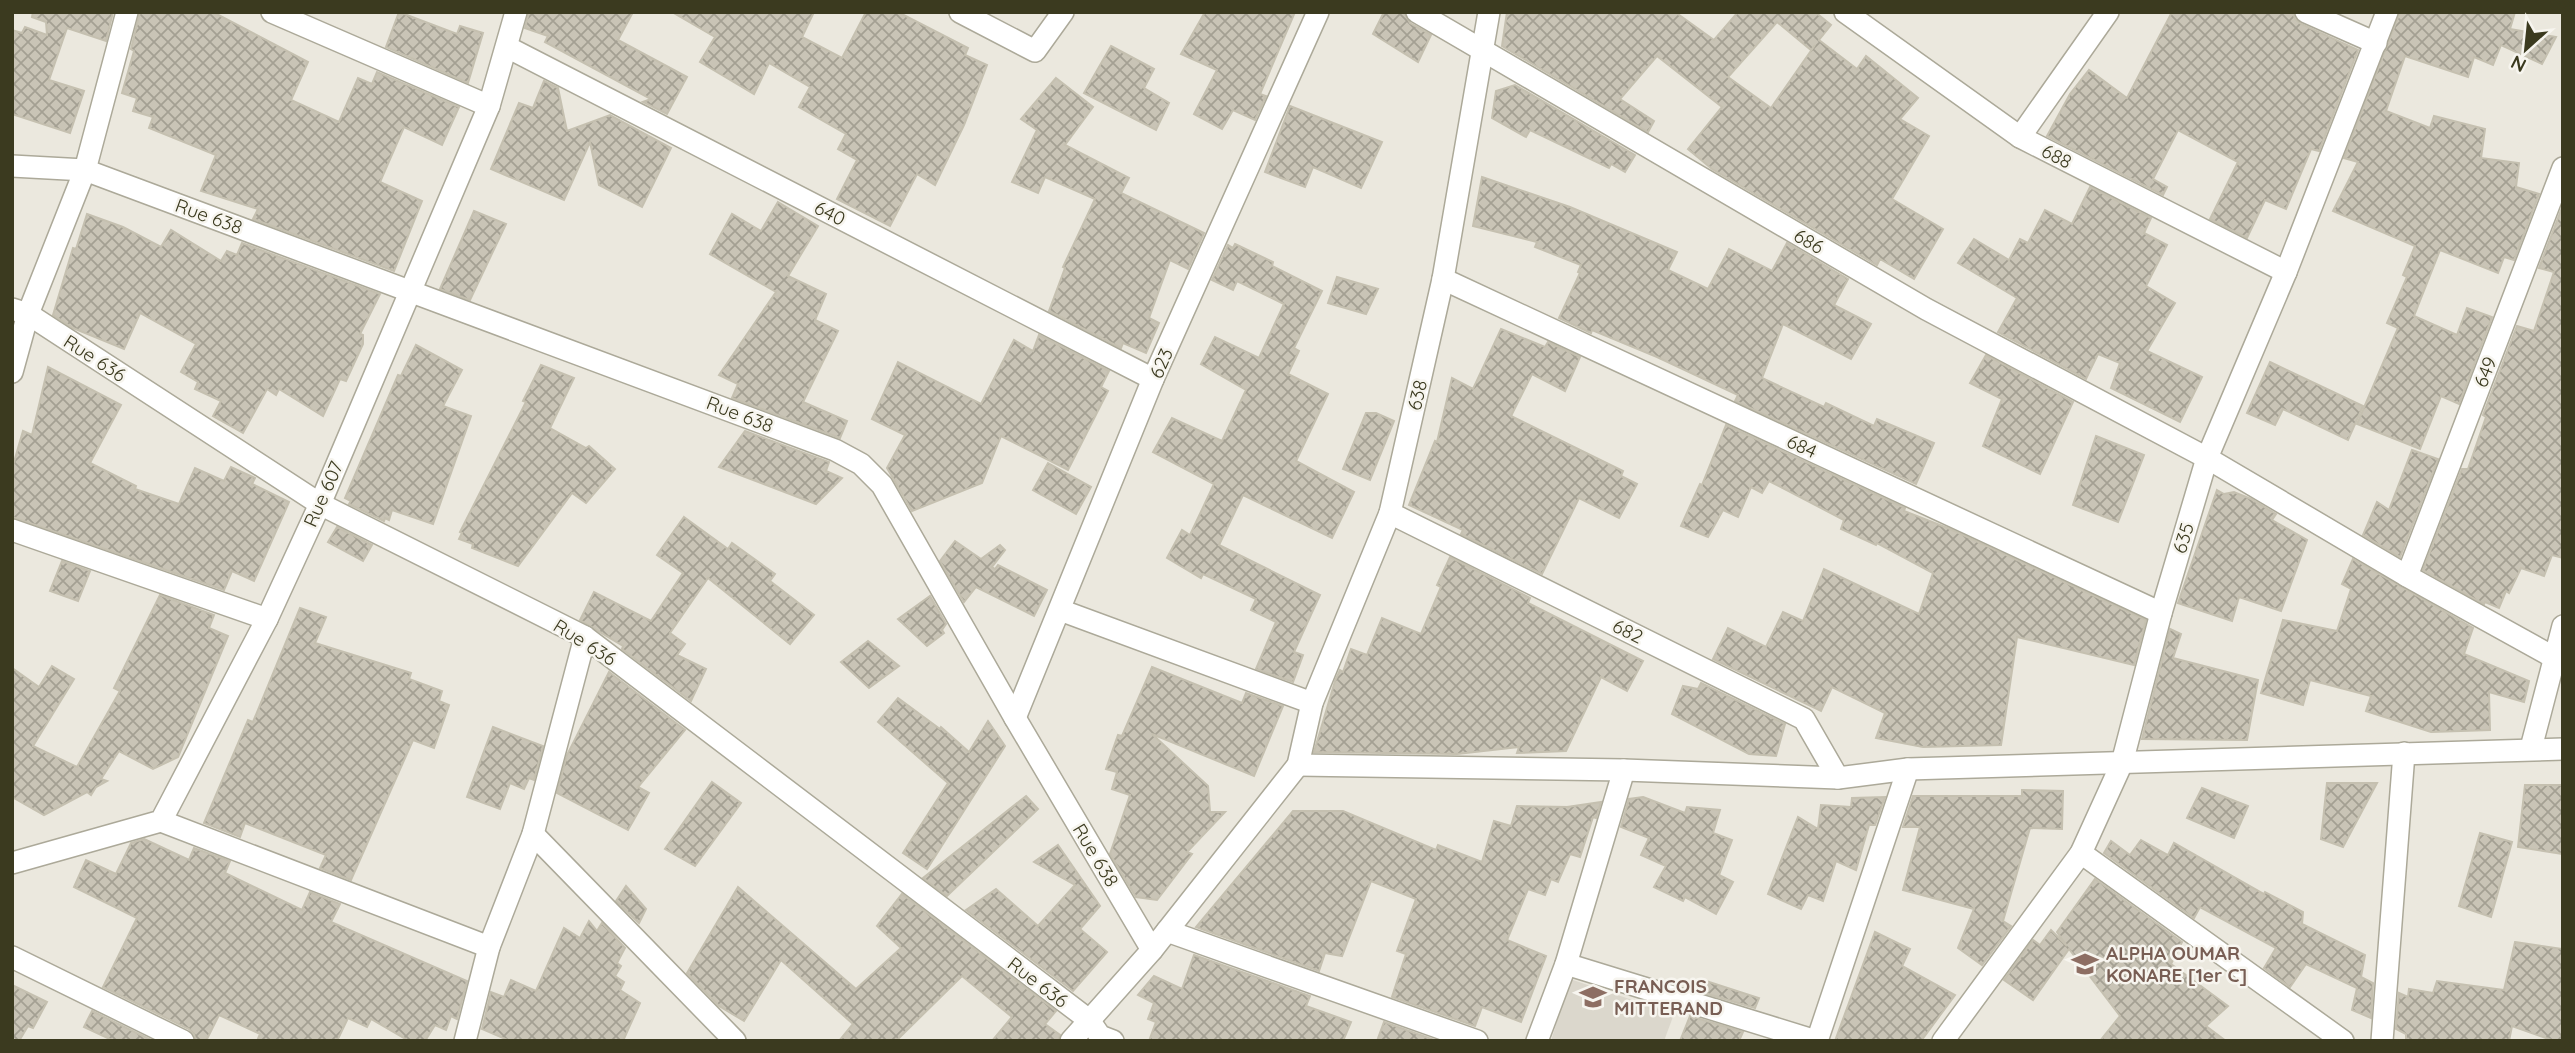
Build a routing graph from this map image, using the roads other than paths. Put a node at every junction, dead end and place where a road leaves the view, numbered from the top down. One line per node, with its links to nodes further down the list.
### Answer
1 (127, 12): 20 (street)
2 (272, 12): 16 (street)
3 (516, 12): 14 (street, Rue 607)
4 (960, 12): 5 (street)
5 (1063, 12)
6 (1318, 12): 26 (street, 623)
7 (1417, 12): 15 (street, 686)
8 (1489, 12): 15 (street, 638)
9 (1845, 12): 17 (street, 688)
10 (2108, 12): 17 (street)
11 (2306, 12): 13 (street)
12 (2387, 12): 13 (street, 635)
13 (2376, 43): 21 (street, 635)
14 (507, 47): 16 (street, Rue 607); 26 (street, 640)
15 (1485, 50): 22 (street, 638); 27 (street, 686)
16 (489, 106): 23 (street, Rue 607)
17 (2020, 137): 21 (street, 688)
18 (12, 166): 20 (street, Rue 638)
19 (2563, 167): 31 (street, 649)
20 (85, 170): 23 (street, Rue 638); 24 (street)
21 (2286, 272): 27 (street, 635)
22 (1443, 279): 29 (street, 638); 33 (street, 684)
23 (412, 291): 28 (street, Rue 607); 39 (street, Rue 638)
24 (20, 311): 25 (street); 28 (street, Rue 636)
25 (12, 372)
26 (1153, 379): 32 (street, 623)
27 (2207, 458): 31 (street, 686); 33 (street, 635)
28 (320, 504): 34 (street, Rue 607); 36 (street, Rue 636)
29 (1390, 513): 38 (street, 638); 47 (street, 682)
30 (12, 530): 34 (street)
31 (2407, 576): 37 (street, 686)
32 (1060, 610): 38 (street); 39 (street, 623)
33 (2161, 613): 43 (street, 635)
34 (267, 619): 48 (street, Rue 607)
35 (2563, 626): 37 (street)
36 (585, 637): 49 (street); 57 (street, Rue 636)
37 (2555, 658): 40 (street)
38 (1312, 703): 44 (street, 638)
39 (1015, 718): 54 (street, Rue 638)
40 (2532, 748): 41 (street); 42 (street)
41 (2563, 749)
42 (2404, 753): 43 (street); 67 (street)
43 (2122, 762): 45 (street); 50 (street, 635)
44 (1298, 765): 46 (street); 52 (street)
45 (1908, 769): 47 (street); 64 (street)
46 (1624, 770): 47 (street); 56 (street)
47 (1838, 778)
48 (161, 821): 51 (street); 53 (street)
49 (533, 834): 53 (street); 60 (street)
50 (2081, 853): 65 (street, 635); 66 (street)
51 (12, 863)
52 (1167, 931): 54 (street); 62 (street)
53 (489, 947): 59 (street)
54 (1152, 950): 57 (street)
55 (12, 957): 58 (street)
56 (1566, 964): 63 (street); 64 (street)
57 (1101, 1035): 61 (street)
58 (183, 1041)
59 (465, 1041)
60 (735, 1041)
61 (1071, 1041)
62 (1477, 1041)
63 (1537, 1041)
64 (1817, 1041)
65 (1943, 1041)
66 (2343, 1041)
67 (2382, 1041)

